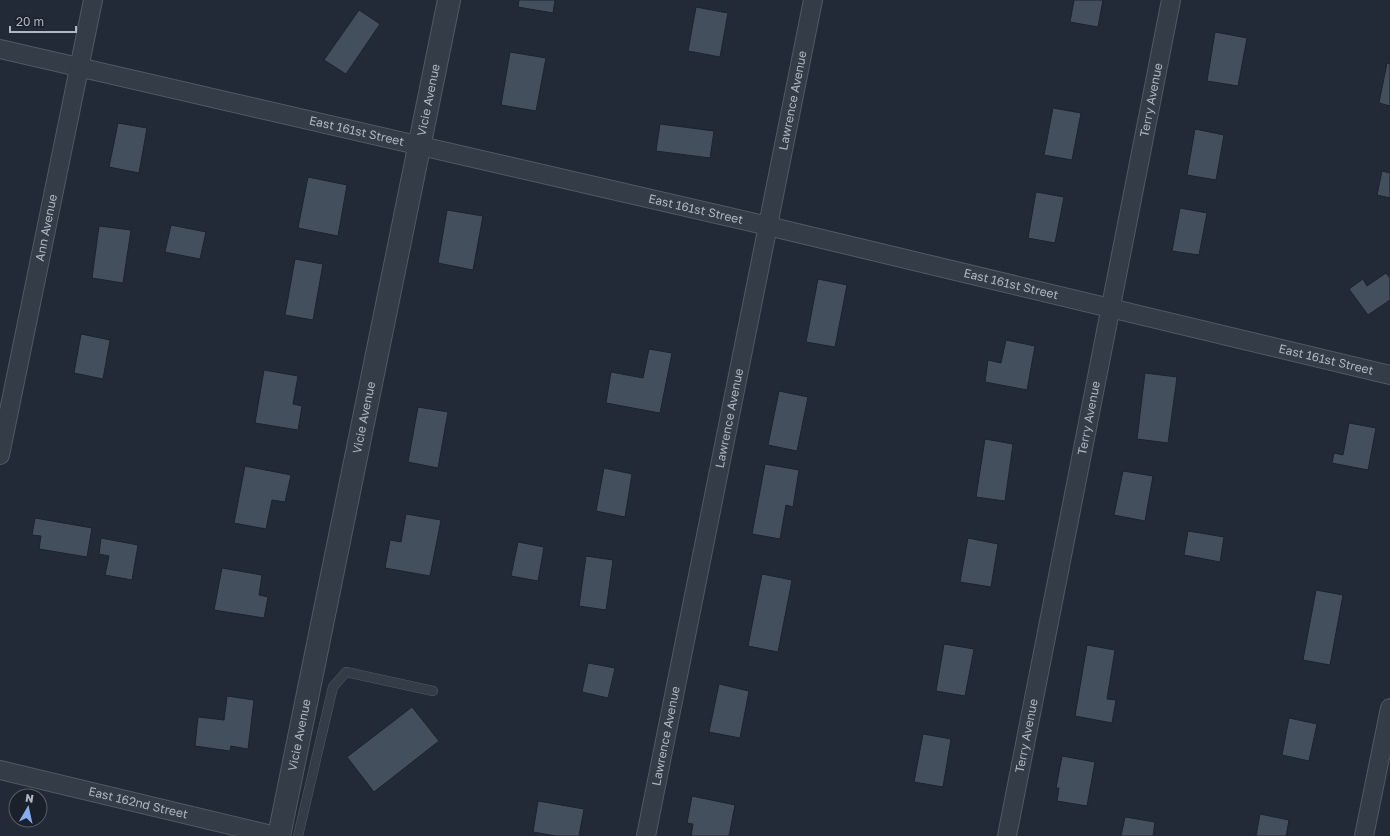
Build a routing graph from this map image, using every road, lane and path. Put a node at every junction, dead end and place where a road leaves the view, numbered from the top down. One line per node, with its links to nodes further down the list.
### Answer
1 (93, 0): 6 (street, Ann Avenue)
2 (449, 0): 7 (street, Vicie Avenue)
3 (813, 0): 8 (street, Lawrence Avenue)
4 (1171, 0): 9 (street, Terry Avenue)
5 (0, 48): 6 (street, East 161st Street)
6 (79, 67): 7 (street, East 161st Street); 11 (street, Ann Avenue)
7 (420, 146): 8 (street, East 161st Street); 15 (street, Vicie Avenue)
8 (768, 226): 9 (street, East 161st Street); 17 (street, Lawrence Avenue)
9 (1110, 308): 10 (street, East 161st Street); 18 (street, Terry Avenue)
10 (1390, 375)
11 (0, 455)
12 (433, 691): 16 (lane)
13 (1390, 708): 19 (street)
14 (0, 770): 15 (street, East 162nd Street)
15 (277, 836)
16 (298, 836)
17 (646, 836)
18 (1007, 836)
19 (1364, 836)

